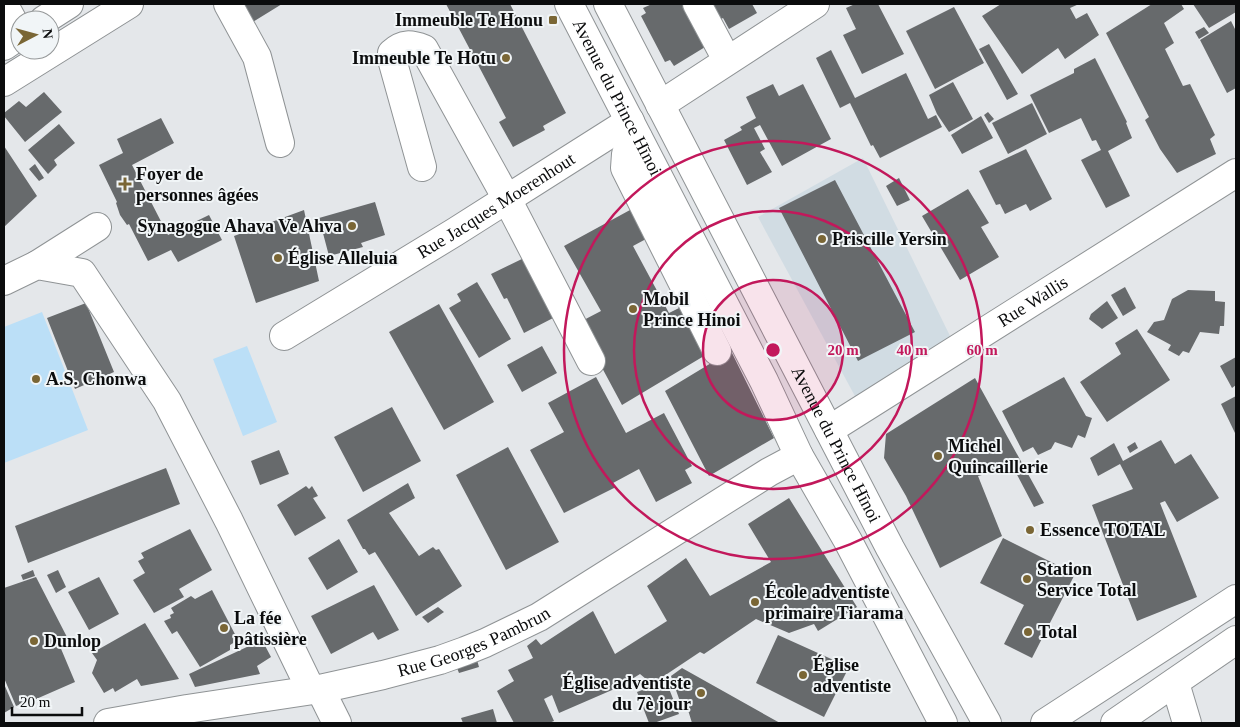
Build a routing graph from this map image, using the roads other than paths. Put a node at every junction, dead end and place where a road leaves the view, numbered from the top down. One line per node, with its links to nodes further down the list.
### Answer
1 (129, 4): 10 (street)
2 (228, 4): 13 (street)
3 (569, 4): 12 (street, Avenue du Prince Hīnoi)
4 (608, 4): 11 (street, Avenue du Prince Hīnoi)
5 (697, 4): 9 (street)
6 (816, 4): 9 (street)
7 (4, 5): 8 (street)
8 (10, 16)
9 (728, 60): 11 (street)
10 (4, 82)
11 (660, 104): 23 (street, Avenue du Prince Hīnoi)
12 (634, 130): 16 (street, Rue Jacques Moerenhout); 21 (street); 24 (street, Avenue du Prince Hīnoi)
13 (280, 143)
14 (422, 167): 16 (street)
15 (1236, 173): 23 (street, Rue Wallis)
16 (506, 200): 20 (street, Rue Jacques Moerenhout); 22 (street)
17 (97, 227): 18 (street)
18 (37, 265): 19 (street); 28 (street)
19 (4, 281)
20 (284, 336)
21 (717, 351)
22 (591, 361)
23 (829, 430): 32 (street, Avenue du Prince Hīnoi)
24 (799, 456): 28 (street, Rue Georges Pambrun); 31 (street, Avenue du Prince Hīnoi)
25 (1236, 598): 33 (street)
26 (1236, 640): 27 (street)
27 (1175, 683): 34 (street); 35 (street)
28 (316, 689): 29 (street, Rue Georges Pambrun); 30 (street)
29 (108, 723)
30 (337, 723)
31 (943, 723)
32 (987, 723)
33 (1045, 723)
34 (1115, 723)
35 (1187, 723)

